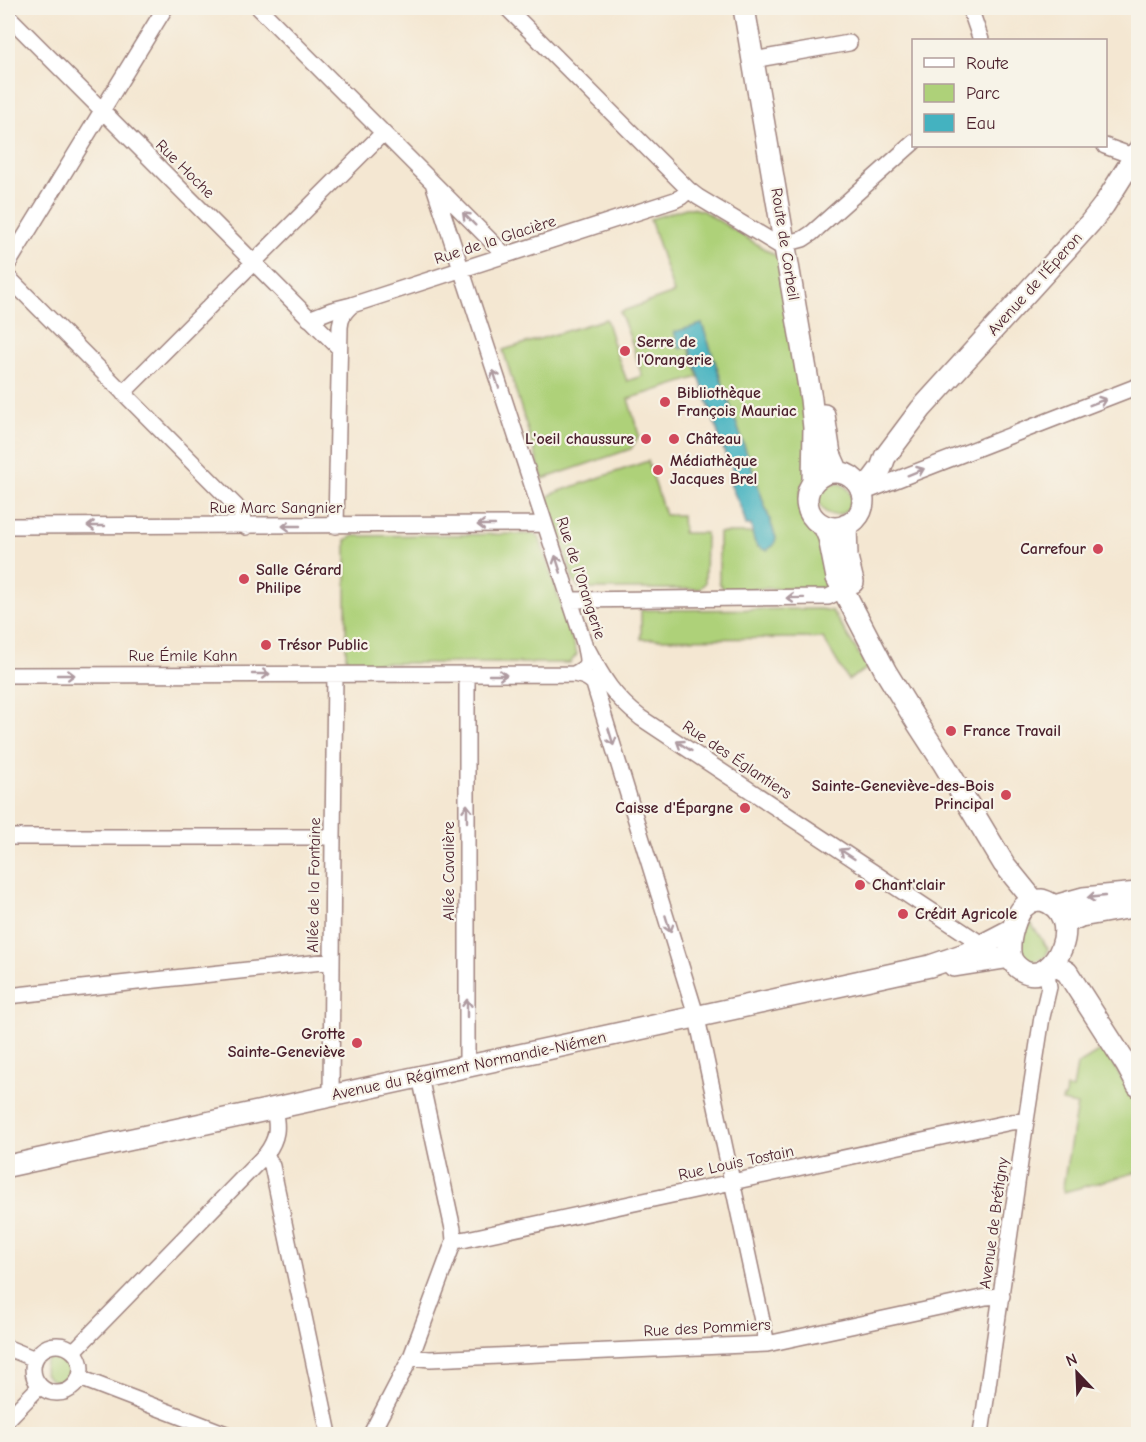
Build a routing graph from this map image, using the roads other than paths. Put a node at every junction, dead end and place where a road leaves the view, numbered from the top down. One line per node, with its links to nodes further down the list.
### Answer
1 (165, 8): 10 (street)
2 (259, 8): 11 (street)
3 (507, 8): 16 (street)
4 (970, 8): 7 (street)
5 (753, 9): 9 (main road, Route de Corbeil)
6 (8, 16): 10 (street, Rue Hoche)
7 (981, 39)
8 (849, 43): 9 (street)
9 (760, 59): 17 (main road, Route de Corbeil)
10 (102, 110): 19 (street, Rue Hoche); 20 (street)
11 (383, 133): 15 (street); 19 (street)
12 (912, 143): 17 (street)
13 (1107, 147): 14 (street)
14 (1138, 155): 29 (main road, Avenue de l'Éperon)
15 (433, 183): 18 (street, one-way to 15); 21 (street, Rue de l'Orangerie)
16 (689, 190): 17 (street); 18 (street, Rue de la Glacière)
17 (789, 246): 28 (main road, Route de Corbeil); 29 (main road, Route de Corbeil)
18 (505, 255): 21 (street, Rue de la Glacière)
19 (254, 263): 24 (street, Rue Hoche); 27 (street)
20 (8, 264)
21 (460, 270): 23 (street, Rue de la Glacière); 30 (street, Rue de l'Orangerie, one-way to 21)
22 (8, 277): 27 (street)
23 (352, 305): 24 (street, Rue de la Glacière); 25 (street)
24 (309, 319): 25 (street, Rue Hoche)
25 (339, 347): 34 (street)
26 (1138, 386): 29 (street, one-way to 26)
27 (123, 393): 35 (street)
28 (813, 482): 29 (main road); 31 (main road)
29 (853, 483): 32 (main road)
30 (545, 524): 34 (street, Rue Marc Sangnier, one-way to 34); 37 (street, Rue de l'Orangerie, one-way to 30)
31 (824, 525): 32 (main road); 36 (main road)
32 (846, 525): 45 (main road)
33 (8, 526): 35 (street, Rue Marc Sangnier, one-way to 33)
34 (336, 526): 35 (street, Rue Marc Sangnier, one-way to 35)
35 (246, 527)
36 (837, 578): 37 (street, one-way to 37); 45 (main road)
37 (570, 600): 38 (street, Rue de l'Orangerie)
38 (584, 643): 39 (street, Rue de l'Orangerie); 43 (street, Rue des Églantiers)
39 (574, 674): 42 (street, Rue Émile Kahn, one-way to 39); 44 (street)
40 (8, 675): 41 (street, Rue Émile Kahn, one-way to 41)
41 (335, 675): 42 (street, Rue Émile Kahn); 47 (street, Allée de la Fontaine)
42 (467, 675): 60 (street, Allée Cavalière, one-way to 42)
43 (614, 693): 44 (street); 52 (street, Rue des Églantiers, one-way to 43)
44 (600, 702): 58 (street, one-way to 58)
45 (945, 764): 50 (main road)
46 (8, 837): 47 (street)
47 (333, 837): 54 (street, Allée de la Fontaine)
48 (1138, 892): 50 (main road, one-way to 50)
49 (1138, 906): 50 (main road)
50 (1044, 910): 51 (main road); 55 (main road)
51 (1013, 929): 52 (main road, Avenue du Régiment Normandie-Niémen); 53 (main road)
52 (983, 945): 56 (main road, Avenue du Régiment Normandie-Niémen)
53 (1011, 957): 55 (main road); 56 (main road, Avenue du Régiment Normandie-Niémen)
54 (331, 961): 57 (street); 63 (street, Allée de la Fontaine)
55 (1049, 964): 59 (main road); 62 (main road); 65 (street, Avenue de Brétigny)
56 (930, 966): 58 (main road, Avenue du Régiment Normandie-Niémen)
57 (8, 996)
58 (697, 1018): 60 (main road, Avenue du Régiment Normandie-Niémen); 68 (street)
59 (1138, 1066)
60 (467, 1067): 61 (main road, Avenue du Régiment Normandie-Niémen)
61 (420, 1077): 63 (main road, Avenue du Régiment Normandie-Niémen); 69 (street)
62 (1138, 1086)
63 (331, 1096): 64 (main road, Avenue du Régiment Normandie-Niémen)
64 (274, 1109): 66 (street); 67 (main road, Avenue du Régiment Normandie-Niémen)
65 (1026, 1121): 68 (street, Rue Louis Tostain); 70 (street, Avenue de Brétigny)
66 (266, 1154): 73 (street); 80 (street)
67 (8, 1166)
68 (732, 1182): 69 (street, Rue Louis Tostain); 71 (street)
69 (454, 1241): 74 (street)
70 (1002, 1296): 71 (street, Rue des Pommiers); 82 (street, Avenue de Brétigny)
71 (767, 1344): 74 (street, Rue des Pommiers)
72 (8, 1348): 75 (street)
73 (74, 1351): 75 (street); 76 (street)
74 (411, 1357): 81 (street)
75 (35, 1359): 77 (street)
76 (80, 1378): 77 (street); 79 (street)
77 (40, 1386): 78 (street)
78 (8, 1419)
79 (226, 1434)
80 (329, 1434)
81 (371, 1434)
82 (981, 1434)

